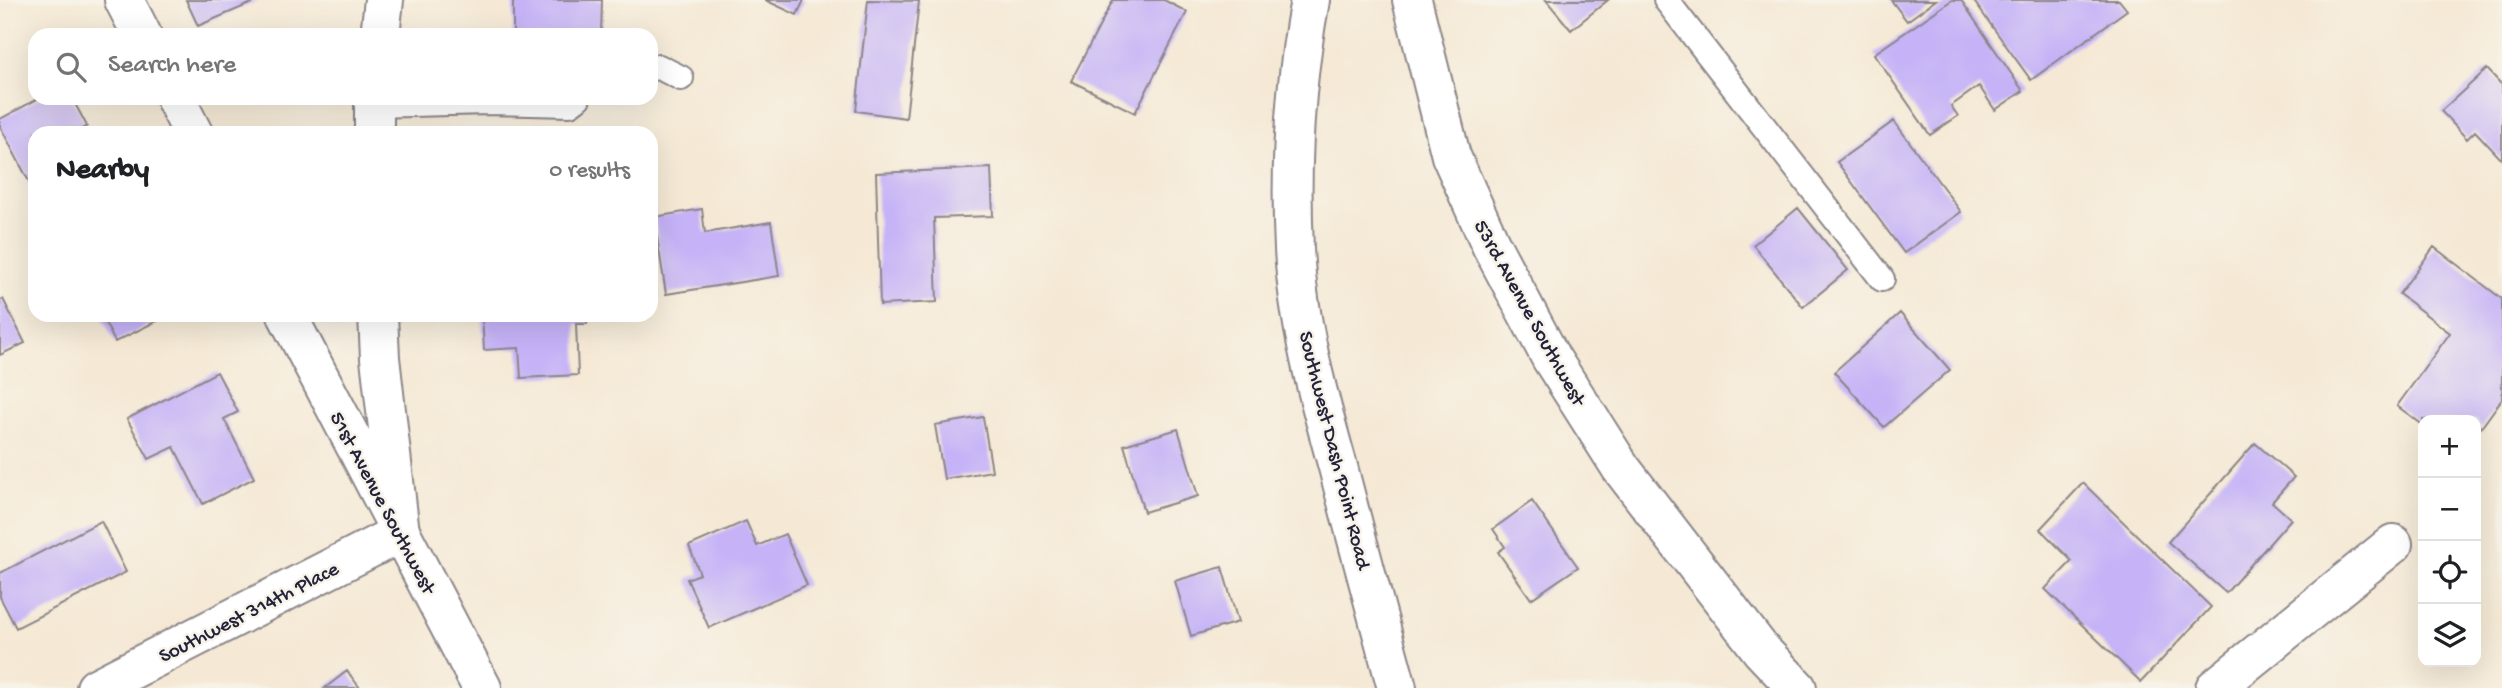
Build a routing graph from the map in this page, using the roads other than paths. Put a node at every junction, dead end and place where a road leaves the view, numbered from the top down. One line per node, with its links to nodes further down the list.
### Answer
1 (124, 0): 6 (street)
2 (384, 0): 7 (street)
3 (1310, 0): 21 (street, Southwest Dash Point Road)
4 (1412, 0): 22 (street, 53rd Avenue Southwest)
5 (1666, 0): 14 (lane)
6 (138, 28)
7 (381, 28)
8 (658, 67): 9 (lane)
9 (681, 78)
10 (179, 105): 13 (street)
11 (454, 105): 12 (lane)
12 (374, 112)
13 (189, 126)
14 (1882, 279)
15 (291, 322): 17 (street, 51st Avenue Southwest)
16 (379, 322): 17 (street)
17 (400, 533): 19 (street, Southwest 314th Place); 20 (street, 51st Avenue Southwest)
18 (2393, 544): 23 (street)
19 (96, 688)
20 (482, 688)
21 (1397, 688)
22 (1797, 688)
23 (2215, 688)

